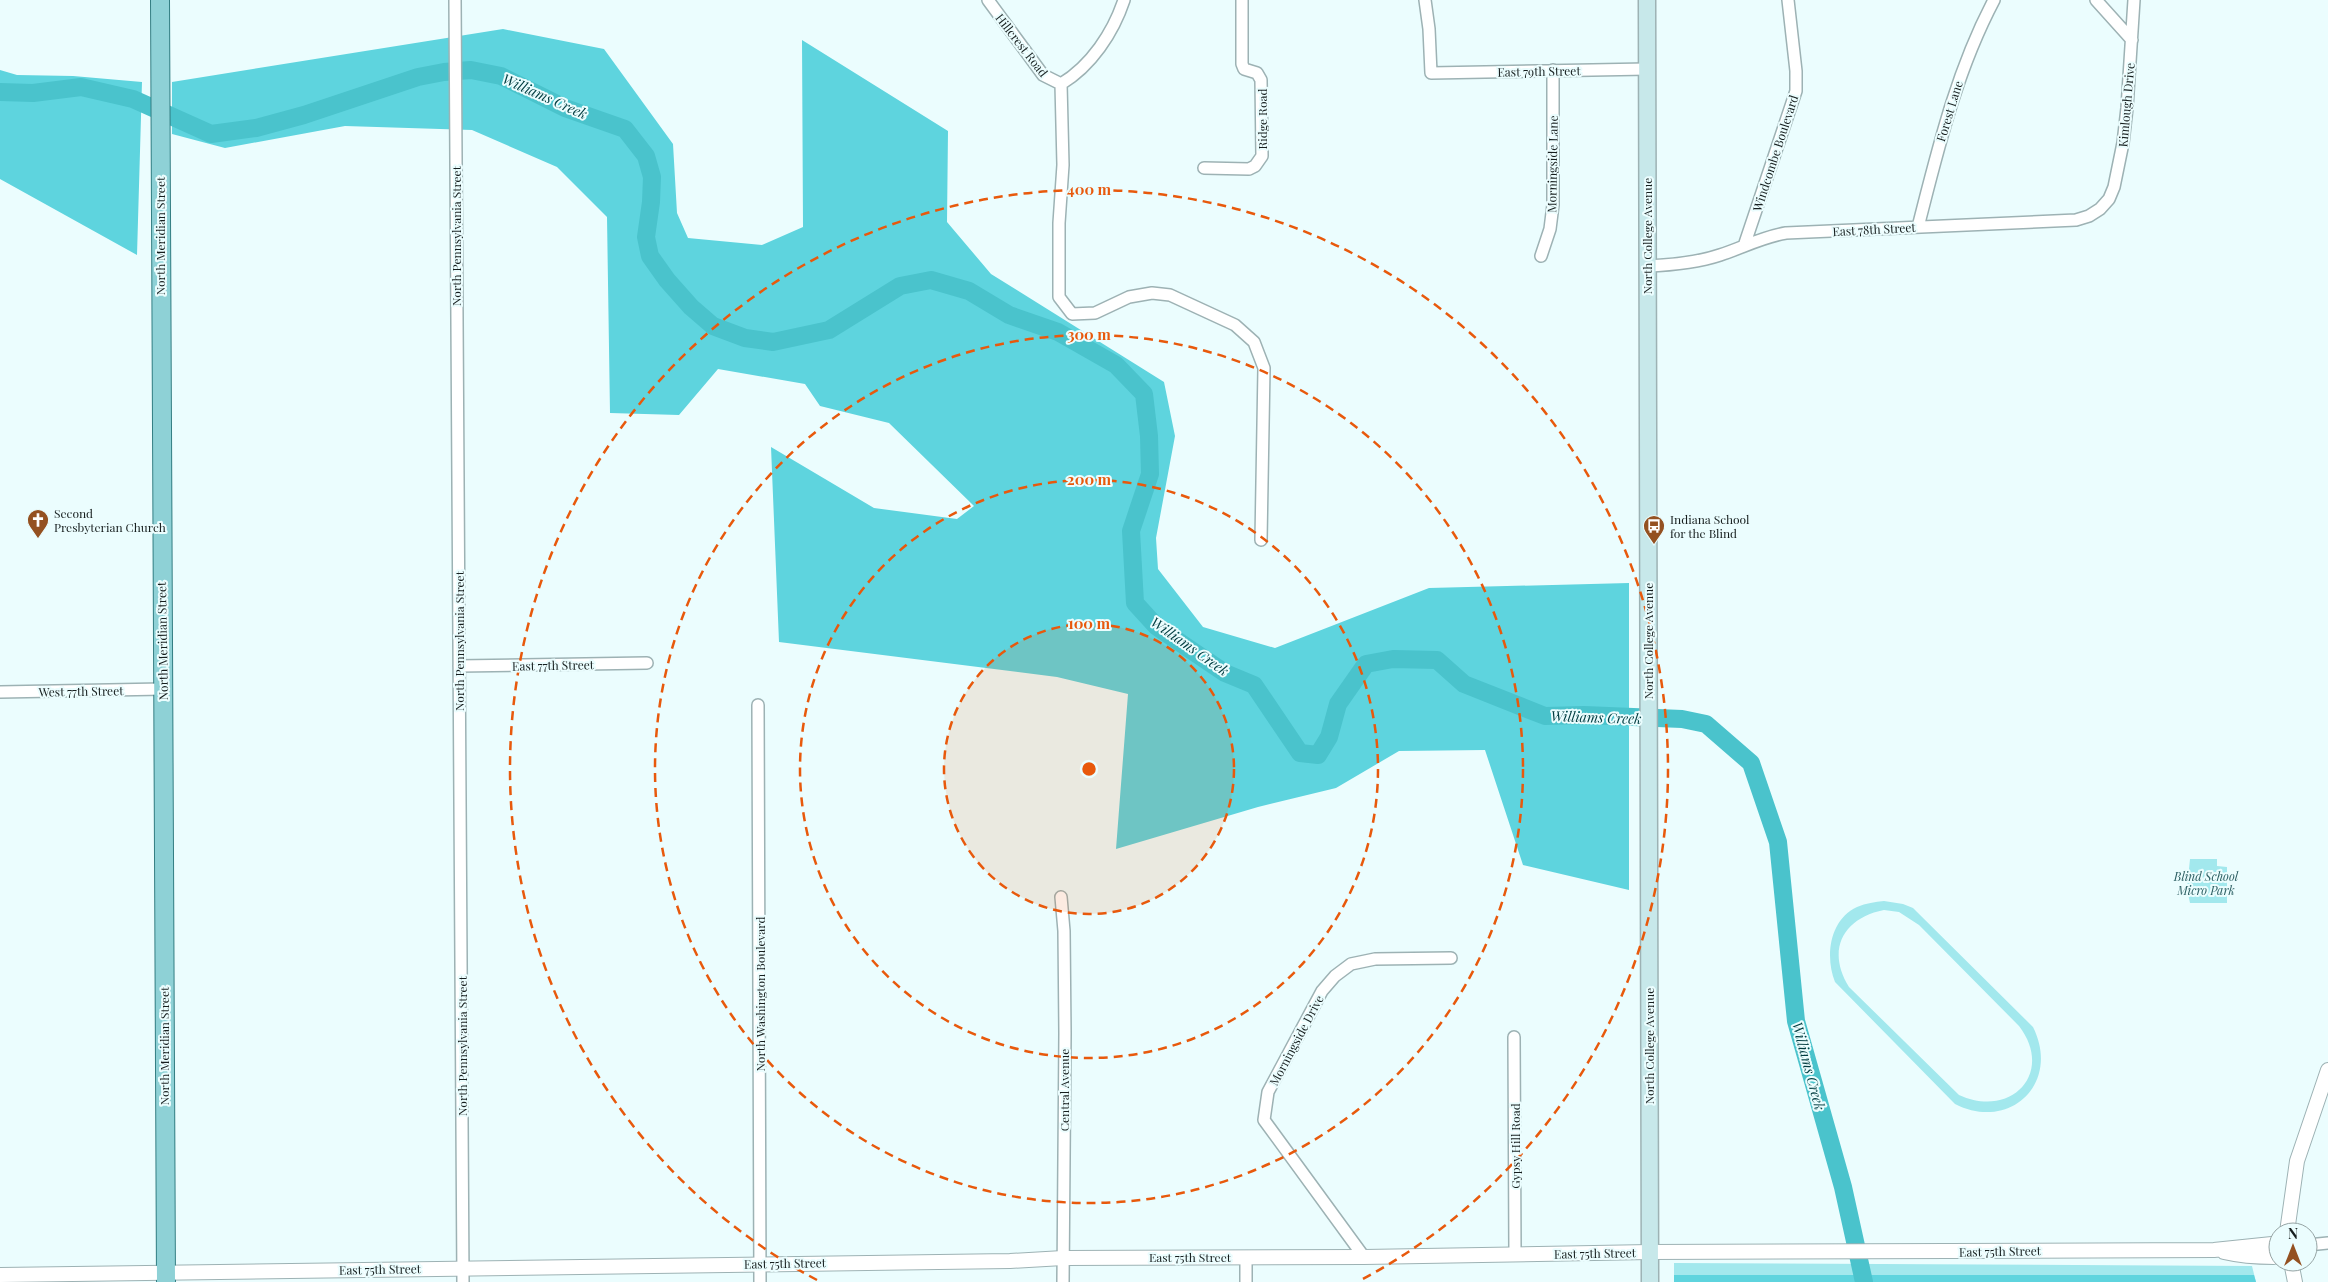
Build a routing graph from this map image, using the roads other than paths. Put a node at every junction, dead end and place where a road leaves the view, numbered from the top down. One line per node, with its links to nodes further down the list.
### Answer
1 (160, 0): 25 (main road, North Meridian Street)
2 (455, 0): 24 (street, North Pennsylvania Street)
3 (988, 0): 15 (street, Hillcrest Road)
4 (1124, 0): 15 (street)
5 (1242, 0): 16 (street, Ridge Road)
6 (1424, 0): 14 (street, East 79th Street)
7 (1647, 0): 13 (main road, North College Avenue)
8 (1788, 0): 19 (street, Windcombe Boulevard)
9 (1994, 0): 18 (street, Forest Lane)
10 (2096, 0): 12 (street)
11 (2134, 0): 12 (street, Kimlough Drive)
12 (2132, 40): 17 (street, Kimlough Drive)
13 (1647, 69): 14 (street, East 79th Street); 21 (main road, North College Avenue)
14 (1553, 70): 20 (street, Morningside Lane)
15 (1061, 84): 22 (street)
16 (1204, 168)
17 (2103, 206): 18 (street, East 78th Street)
18 (1918, 227): 19 (street, East 78th Street)
19 (1744, 246): 21 (street, East 78th Street)
20 (1541, 256)
21 (1647, 266): 35 (main road, North College Avenue)
22 (1261, 540)
23 (647, 663): 24 (street, East 77th Street)
24 (459, 666): 43 (street, North Pennsylvania Street)
25 (163, 689): 26 (street, West 77th Street); 44 (main road, North Meridian Street)
26 (0, 692)
27 (758, 705): 41 (street, North Washington Boulevard)
28 (1061, 897): 40 (street, Central Avenue)
29 (1451, 958): 38 (street, Morningside Drive)
30 (1514, 1037): 36 (street, Gypsy Hill Road)
31 (2328, 1070): 32 (street)
32 (2288, 1222)
33 (2268, 1244): 34 (street, East 75th Street)
34 (2214, 1250): 35 (street, East 75th Street); 39 (street, East 75th Street)
35 (1650, 1252): 36 (street, East 75th Street); 48 (main road, North College Avenue)
36 (1515, 1254): 38 (street, East 75th Street)
37 (1246, 1257): 38 (street, East 75th Street); 40 (street, East 75th Street); 47 (street)
38 (1364, 1257)
39 (2268, 1257)
40 (1063, 1258): 41 (street, East 75th Street); 46 (street, Central Avenue)
41 (761, 1263): 43 (street, East 75th Street); 45 (street, North Washington Boulevard)
42 (0, 1275): 44 (street, East 75th Street)
43 (463, 1275): 44 (street, East 75th Street)
44 (166, 1277)
45 (760, 1282)
46 (1063, 1282)
47 (1246, 1282)
48 (1650, 1282)

